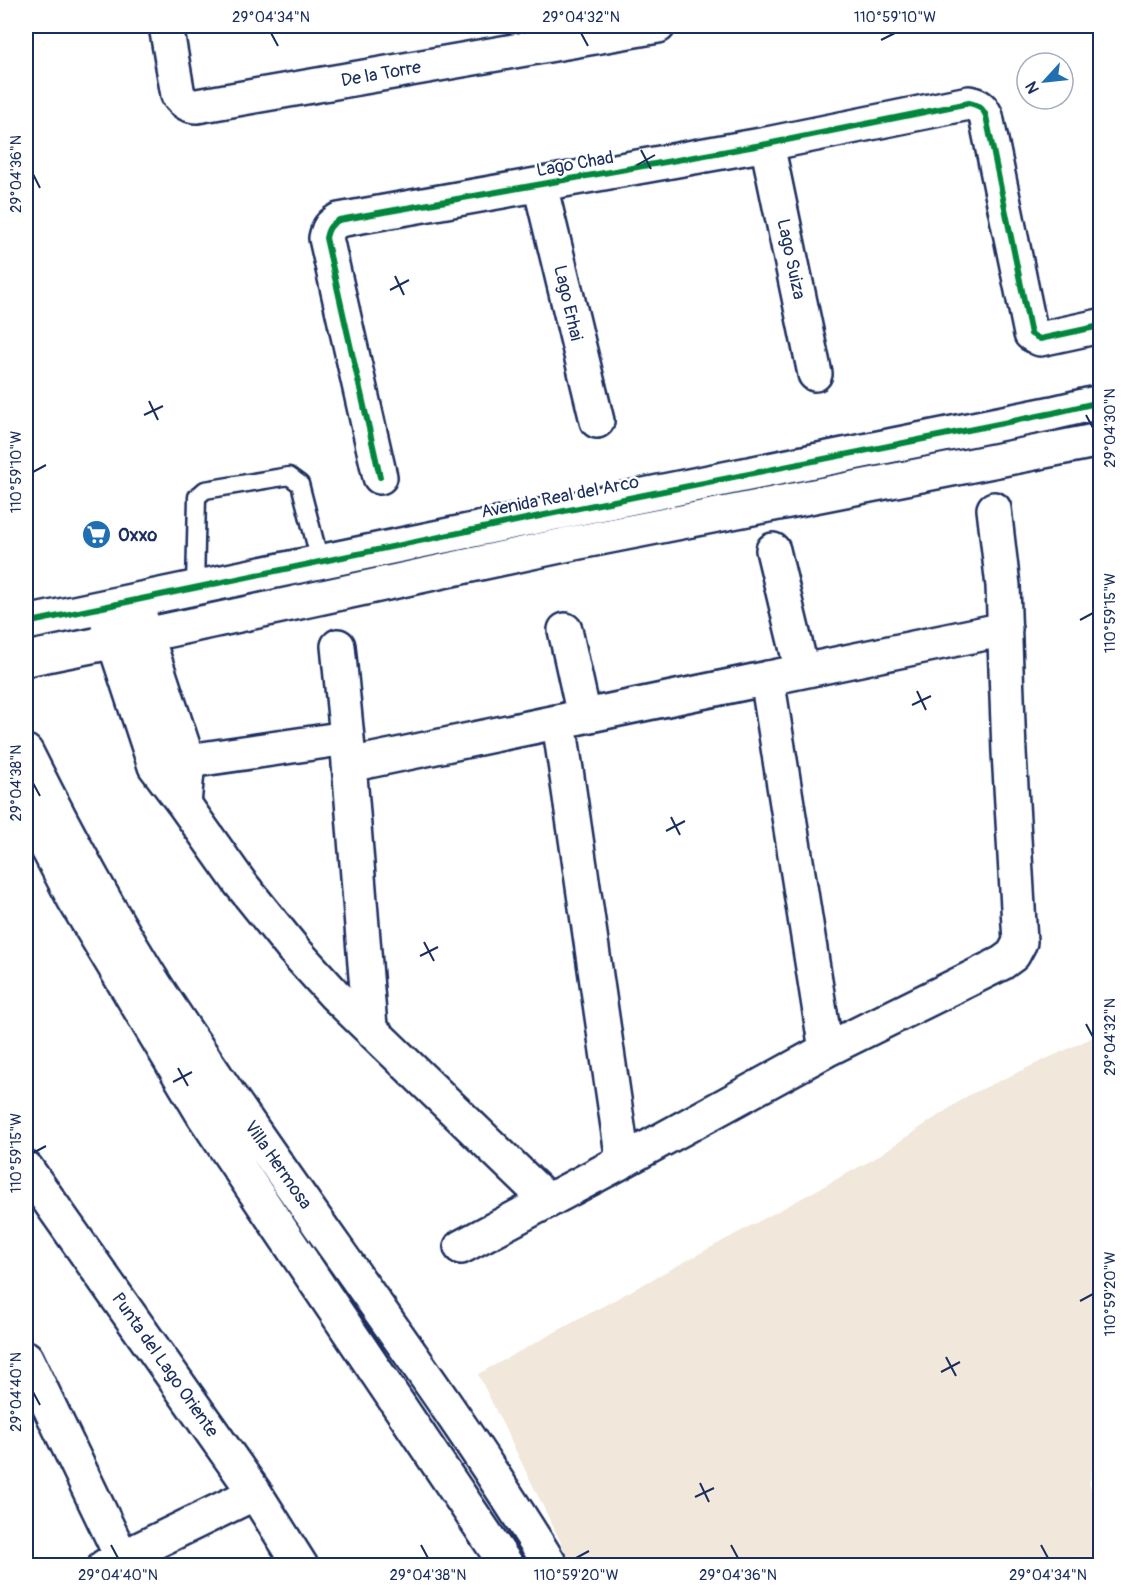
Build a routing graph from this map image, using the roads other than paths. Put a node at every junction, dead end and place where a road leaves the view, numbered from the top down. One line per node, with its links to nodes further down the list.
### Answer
1 (166, 26): 2 (street, De la Torre)
2 (658, 26)
3 (767, 144): 4 (street, Lago Chad); 5 (street, Lago Chad); 6 (street, Lago Suiza)
4 (540, 185): 8 (street, Lago Erhai); 10 (street, Lago Chad)
5 (1101, 326)
6 (815, 374)
7 (1101, 402): 12 (street, Avenida Real del Arco)
8 (597, 421)
9 (1101, 440): 13 (street)
10 (380, 477)
11 (994, 508): 20 (street)
12 (564, 511): 13 (street); 15 (street, Avenida Real del Arco)
13 (569, 544): 22 (street)
14 (773, 550): 26 (street)
15 (320, 561): 16 (street, Avenida Real del Arco); 16 (lane)
16 (195, 587): 17 (street, Avenida Real del Arco)
17 (136, 599): 18 (street, Avenida Real del Arco); 22 (street)
18 (103, 606): 19 (street, Avenida Real del Arco); 23 (street)
19 (26, 623)
20 (1005, 629): 26 (street); 36 (street)
21 (565, 630): 28 (street)
22 (146, 635): 23 (street); 31 (street)
23 (114, 642): 25 (street); 32 (street)
24 (338, 646): 29 (street)
25 (26, 659)
26 (802, 671): 27 (street)
27 (767, 678): 28 (street); 36 (street)
28 (571, 719): 29 (street); 37 (street)
29 (348, 751): 31 (street); 35 (street)
30 (26, 752): 46 (street, Villa Hermosa)
31 (188, 761): 32 (street); 33 (street)
32 (155, 766): 33 (street)
33 (184, 804): 35 (street)
34 (26, 807): 45 (street, Villa Hermosa)
35 (370, 1027): 39 (street)
36 (826, 1050): 37 (street)
37 (623, 1161): 39 (street)
38 (26, 1168): 42 (street, Punta del Lago Oriente)
39 (548, 1201): 40 (street)
40 (461, 1247)
41 (26, 1358): 43 (street)
42 (255, 1493): 43 (street); 44 (street, Punta del Lago Oriente)
43 (118, 1563)
44 (301, 1566)
45 (507, 1566)
46 (551, 1566)

